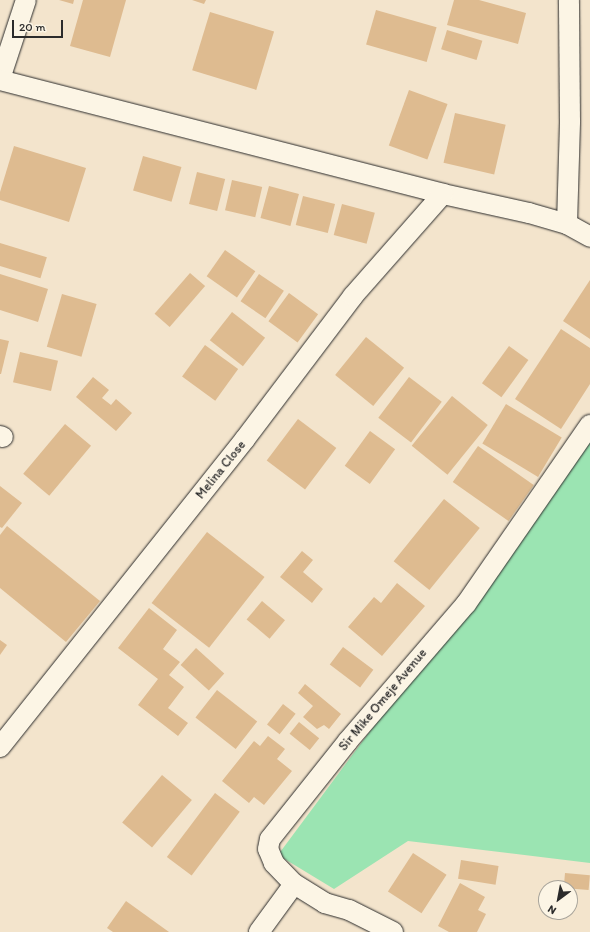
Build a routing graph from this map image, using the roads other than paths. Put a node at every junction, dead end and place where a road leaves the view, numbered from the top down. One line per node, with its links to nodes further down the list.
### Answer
1 (26, 0): 3 (street)
2 (569, 0): 5 (street)
3 (0, 79): 4 (street)
4 (443, 194): 5 (street); 8 (street, Melina Close)
5 (566, 224): 6 (street)
6 (590, 237)
7 (590, 425): 9 (street, Sir Mike Omeje Avenue)
8 (0, 747)
9 (294, 884): 10 (street); 11 (street, Sir Mike Omeje Avenue)
10 (259, 932)
11 (393, 932)

